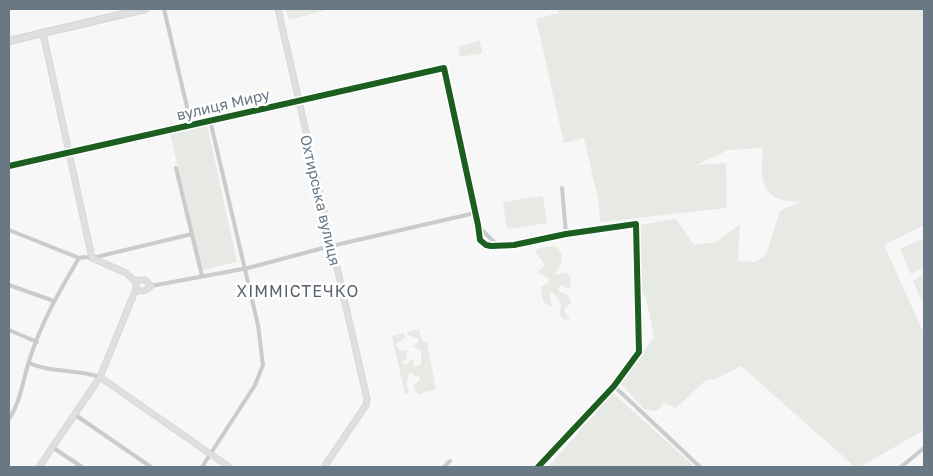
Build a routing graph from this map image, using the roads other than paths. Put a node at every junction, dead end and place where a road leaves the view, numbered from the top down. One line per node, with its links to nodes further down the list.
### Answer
1 (145, 9): 4 (main road)
2 (164, 9): 8 (street)
3 (278, 9): 6 (main road, Охтирська вулиця)
4 (43, 33): 5 (main road); 9 (main road)
5 (9, 42)
6 (299, 100): 7 (street, вулиця Миру); 13 (street, вулиця Миру); 18 (main road, Охтирська вулиця)
7 (210, 120): 8 (street, вулиця Миру); 22 (street)
8 (191, 124): 9 (street, вулиця Миру)
9 (70, 153): 10 (street, вулиця Миру); 21 (main road)
10 (9, 166)
11 (176, 168): 16 (street)
12 (562, 188): 17 (street)
13 (474, 213): 14 (street); 18 (street)
14 (478, 225): 19 (street); 19 (street)
15 (9, 230): 20 (street)
16 (192, 234): 21 (street); 23 (street)
17 (566, 234): 19 (street); 32 (street)
18 (332, 246): 22 (street); 44 (main road, Охтирська вулиця)
19 (499, 246)
20 (79, 258): 21 (street); 27 (street)
21 (92, 258): 25 (main road)
22 (245, 268): 23 (street); 37 (street)
23 (202, 276): 26 (street)
24 (9, 285): 27 (street)
25 (136, 285): 26 (main road); 26 (main road); 31 (main road)
26 (150, 286)
27 (54, 301): 29 (street)
28 (9, 330): 29 (street)
29 (37, 342): 30 (street)
30 (29, 363): 31 (street); 34 (street)
31 (100, 378): 33 (main road); 37 (main road)
32 (614, 386): 46 (street); 47 (street)
33 (74, 414): 35 (main road); 41 (street)
34 (9, 419)
35 (52, 447): 39 (main road); 40 (street)
36 (924, 448): 48 (street)
37 (211, 455): 42 (street); 43 (main road)
38 (450, 461): 45 (street)
39 (38, 467)
40 (82, 467)
41 (151, 467)
42 (202, 467)
43 (229, 467)
44 (324, 467)
45 (444, 467)
46 (538, 467)
47 (700, 467)
48 (901, 467)

